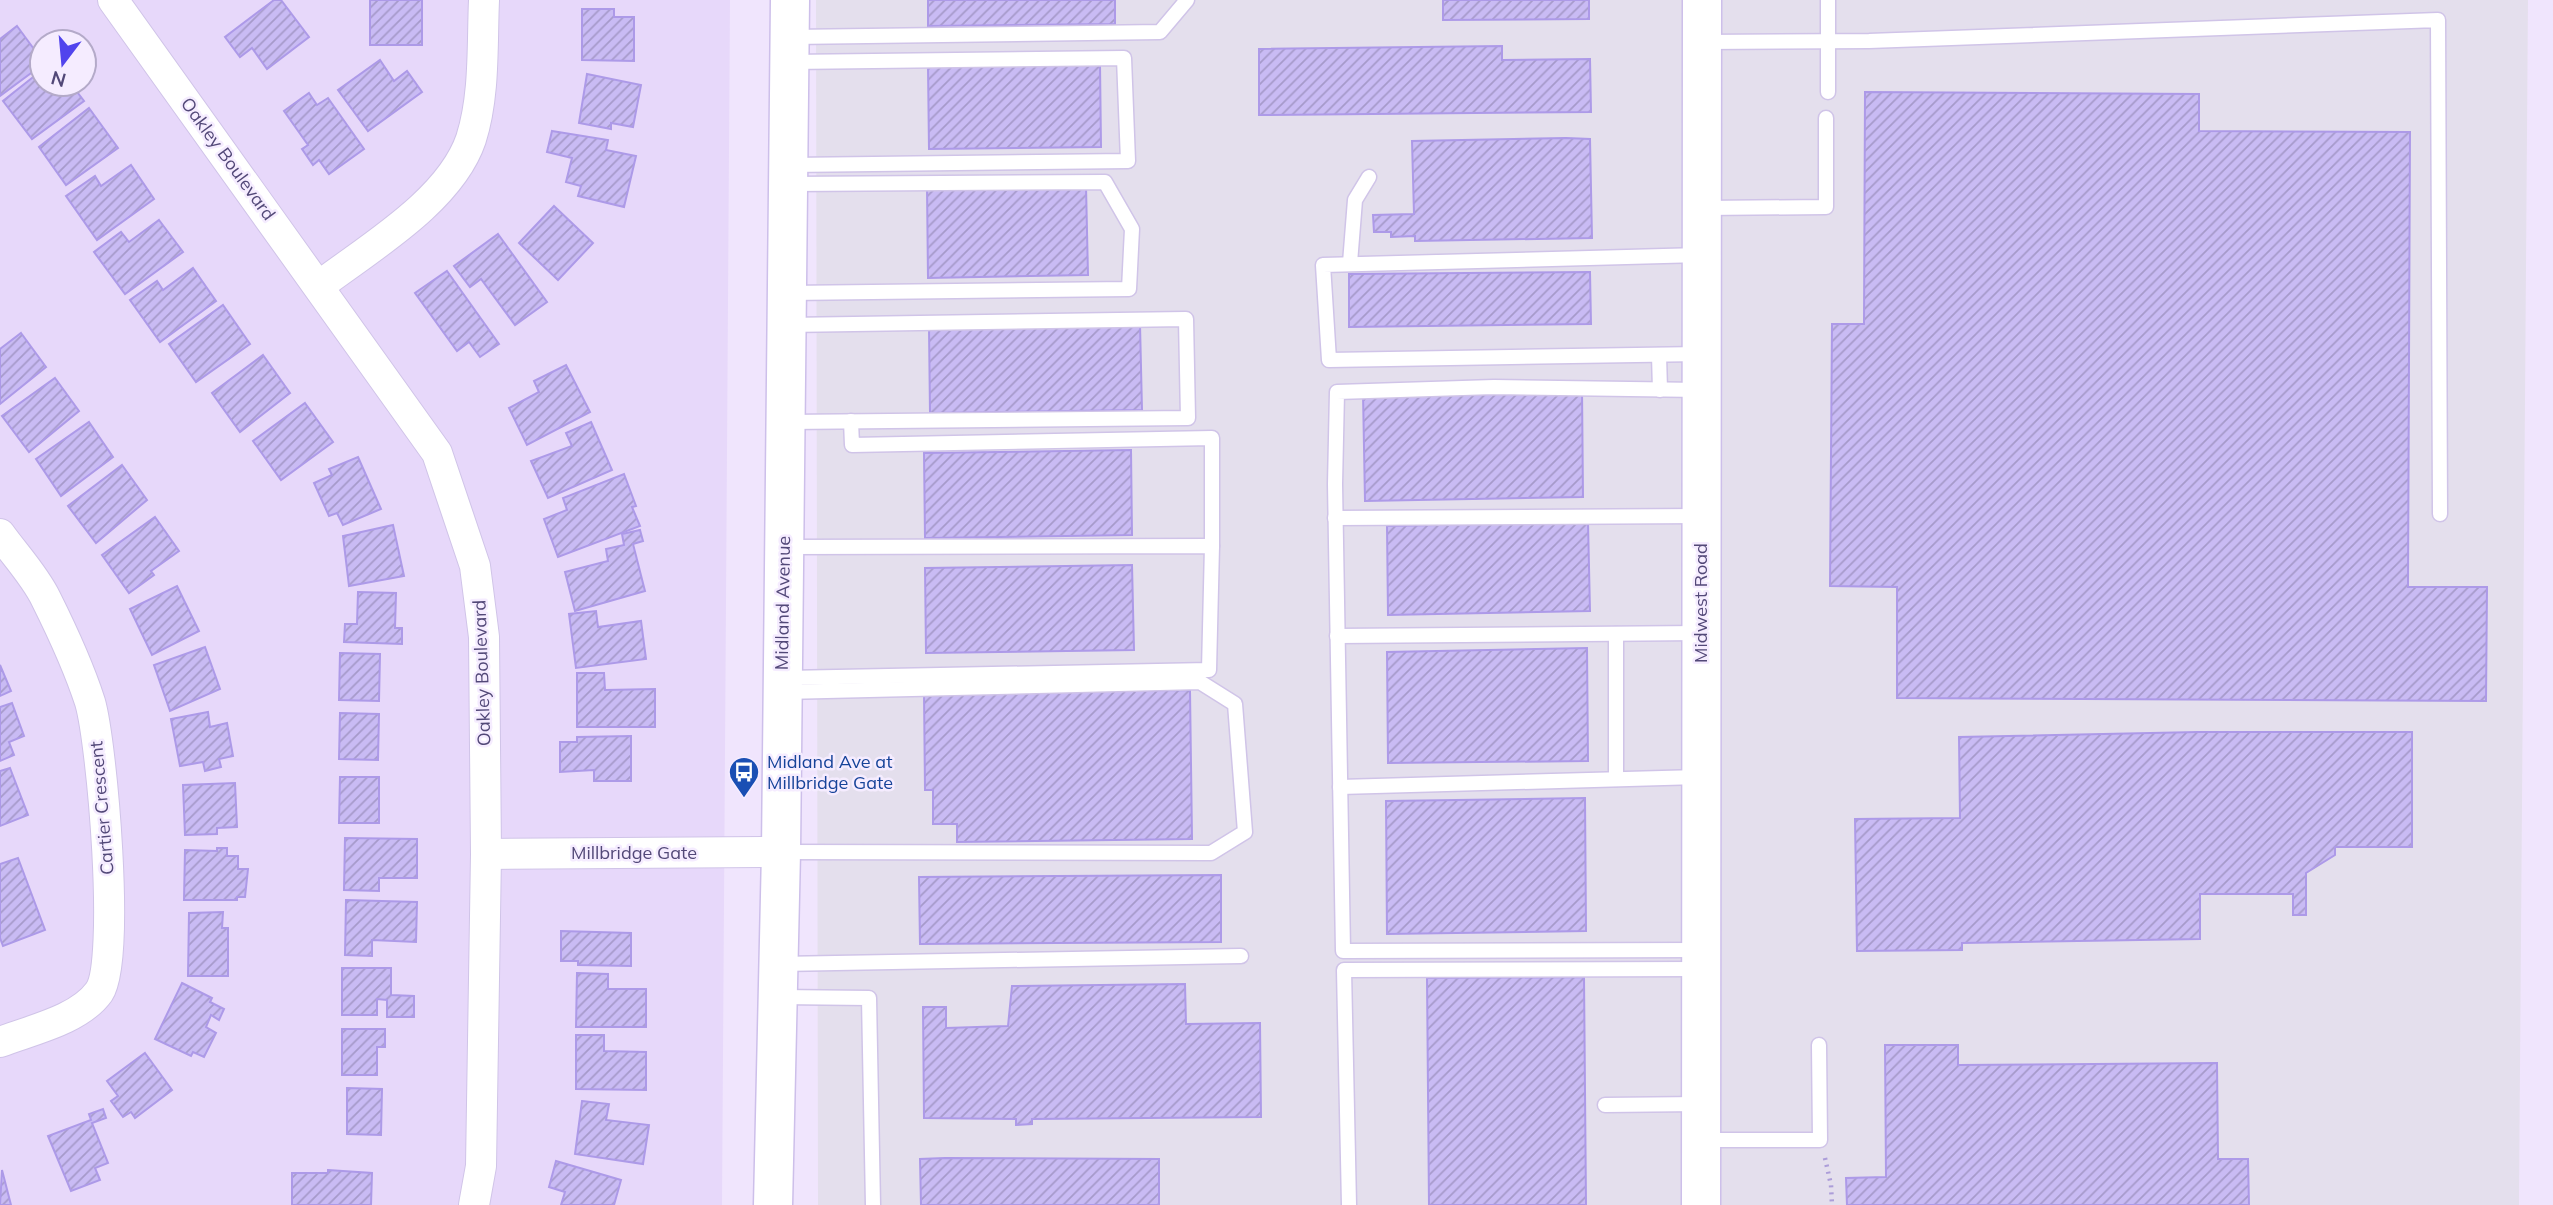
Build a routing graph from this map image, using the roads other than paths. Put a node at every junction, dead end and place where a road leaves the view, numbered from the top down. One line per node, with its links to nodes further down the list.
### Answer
1 (113, 0): 16 (street, Oakley Boulevard)
2 (484, 0): 16 (street)
3 (1187, 0): 6 (lane)
4 (1702, 0): 8 (street, Midwest Road)
5 (1828, 0): 7 (lane)
6 (790, 33): 11 (street, Midland Avenue); 11 (lane)
7 (1826, 41): 8 (lane); 9 (lane); 23 (lane)
8 (1702, 42): 13 (street, Midwest Road)
9 (1828, 92)
10 (1826, 118): 13 (lane)
11 (789, 175): 17 (street, Midland Avenue); 17 (lane)
12 (1369, 177): 15 (lane)
13 (1702, 208): 14 (street, Midwest Road)
14 (1702, 255): 15 (lane); 19 (street, Midwest Road)
15 (1350, 263): 18 (lane)
16 (319, 286): 37 (street, Oakley Boulevard)
17 (788, 309): 21 (lane); 22 (street, Midland Avenue)
18 (1659, 355): 19 (lane); 20 (lane)
19 (1701, 372): 20 (lane); 24 (street, Midwest Road)
20 (1660, 390): 25 (lane)
21 (851, 421): 22 (lane); 27 (lane)
22 (786, 422): 28 (street, Midland Avenue)
23 (2440, 514)
24 (1701, 516): 25 (lane); 29 (street, Midwest Road)
25 (1335, 518): 31 (lane)
26 (0, 534): 43 (street, Cartier Crescent)
27 (1212, 546): 28 (lane); 32 (lane)
28 (785, 547): 32 (street, Midland Avenue)
29 (1701, 633): 30 (lane); 33 (street, Midwest Road)
30 (1616, 634): 31 (lane); 34 (lane)
31 (1337, 636): 35 (lane)
32 (782, 685): 36 (street, Midland Avenue); 36 (lane)
33 (1701, 776): 34 (lane); 40 (street, Midwest Road)
34 (1616, 779): 35 (lane)
35 (1340, 788): 38 (lane)
36 (781, 852): 37 (street, Millbridge Gate); 42 (street, Midland Avenue)
37 (486, 854): 47 (street, Oakley Boulevard)
38 (1619, 950): 40 (lane); 41 (lane)
39 (1241, 956): 42 (lane)
40 (1701, 960): 41 (lane); 46 (street, Midwest Road)
41 (1620, 970): 50 (lane)
42 (778, 981): 48 (street, Midland Avenue); 49 (lane)
43 (0, 1042)
44 (1819, 1045): 46 (lane)
45 (1605, 1105): 46 (lane)
46 (1701, 1122): 51 (street, Midwest Road)
47 (474, 1205)
48 (773, 1205)
49 (873, 1205)
50 (1349, 1205)
51 (1701, 1205)

